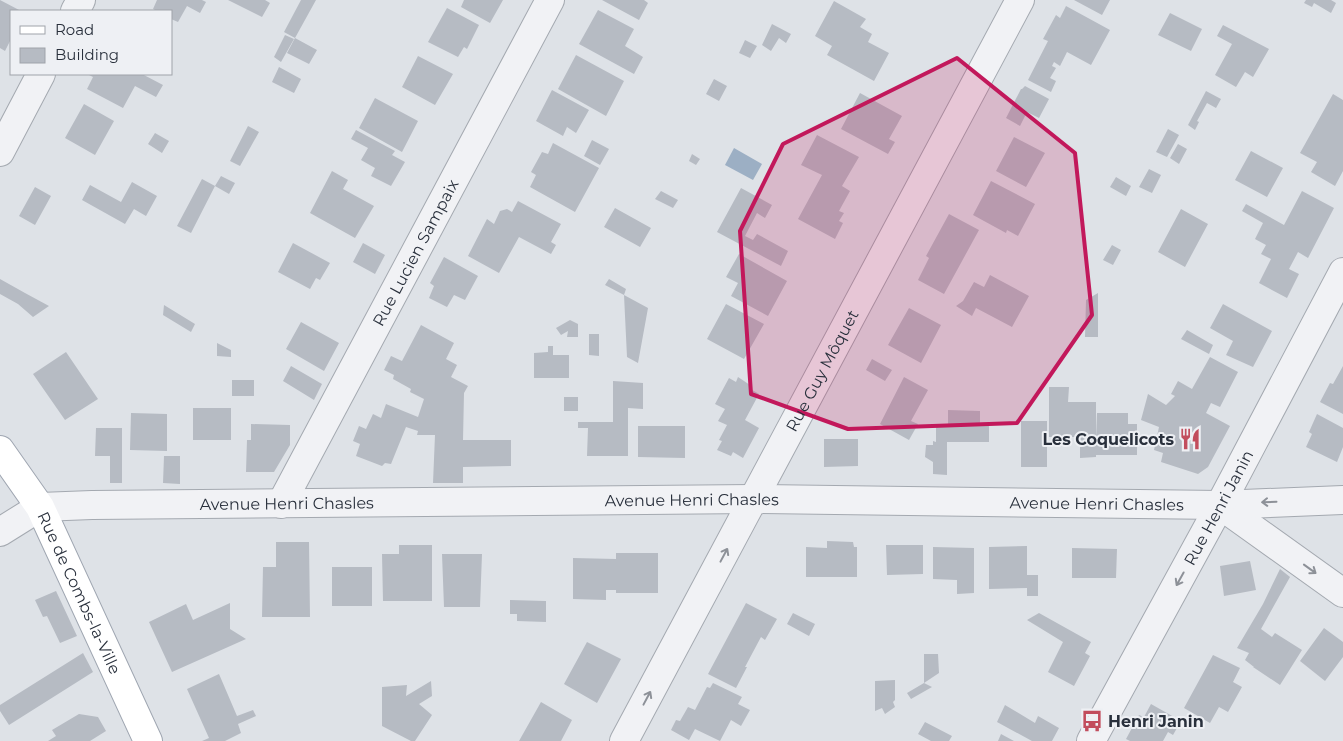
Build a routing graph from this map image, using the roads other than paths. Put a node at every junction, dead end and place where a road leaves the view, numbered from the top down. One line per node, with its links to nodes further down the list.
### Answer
1 (550, 0): 9 (street, Rue Lucien Sampaix)
2 (1020, 0): 7 (street, Rue Guy Môquet)
3 (41, 75): 4 (street)
4 (0, 152)
5 (1343, 272): 10 (street, Rue Henri Janin)
6 (0, 450): 11 (main road, Rue de Combs-la-Ville)
7 (753, 500): 9 (street, Avenue Henri Chasles); 10 (street, Avenue Henri Chasles); 15 (street, Rue Guy Môquet, one-way to 7)
8 (1343, 500): 10 (street, Avenue Henri Chasles, one-way to 10)
9 (281, 504): 11 (street, Avenue Henri Chasles)
10 (1220, 505): 13 (street, one-way to 13); 16 (street, Rue Henri Janin, one-way to 16)
11 (40, 507): 12 (street); 14 (main road, Rue de Combs-la-Ville)
12 (0, 532)
13 (1343, 593)
14 (148, 741)
15 (624, 741)
16 (1090, 741)

